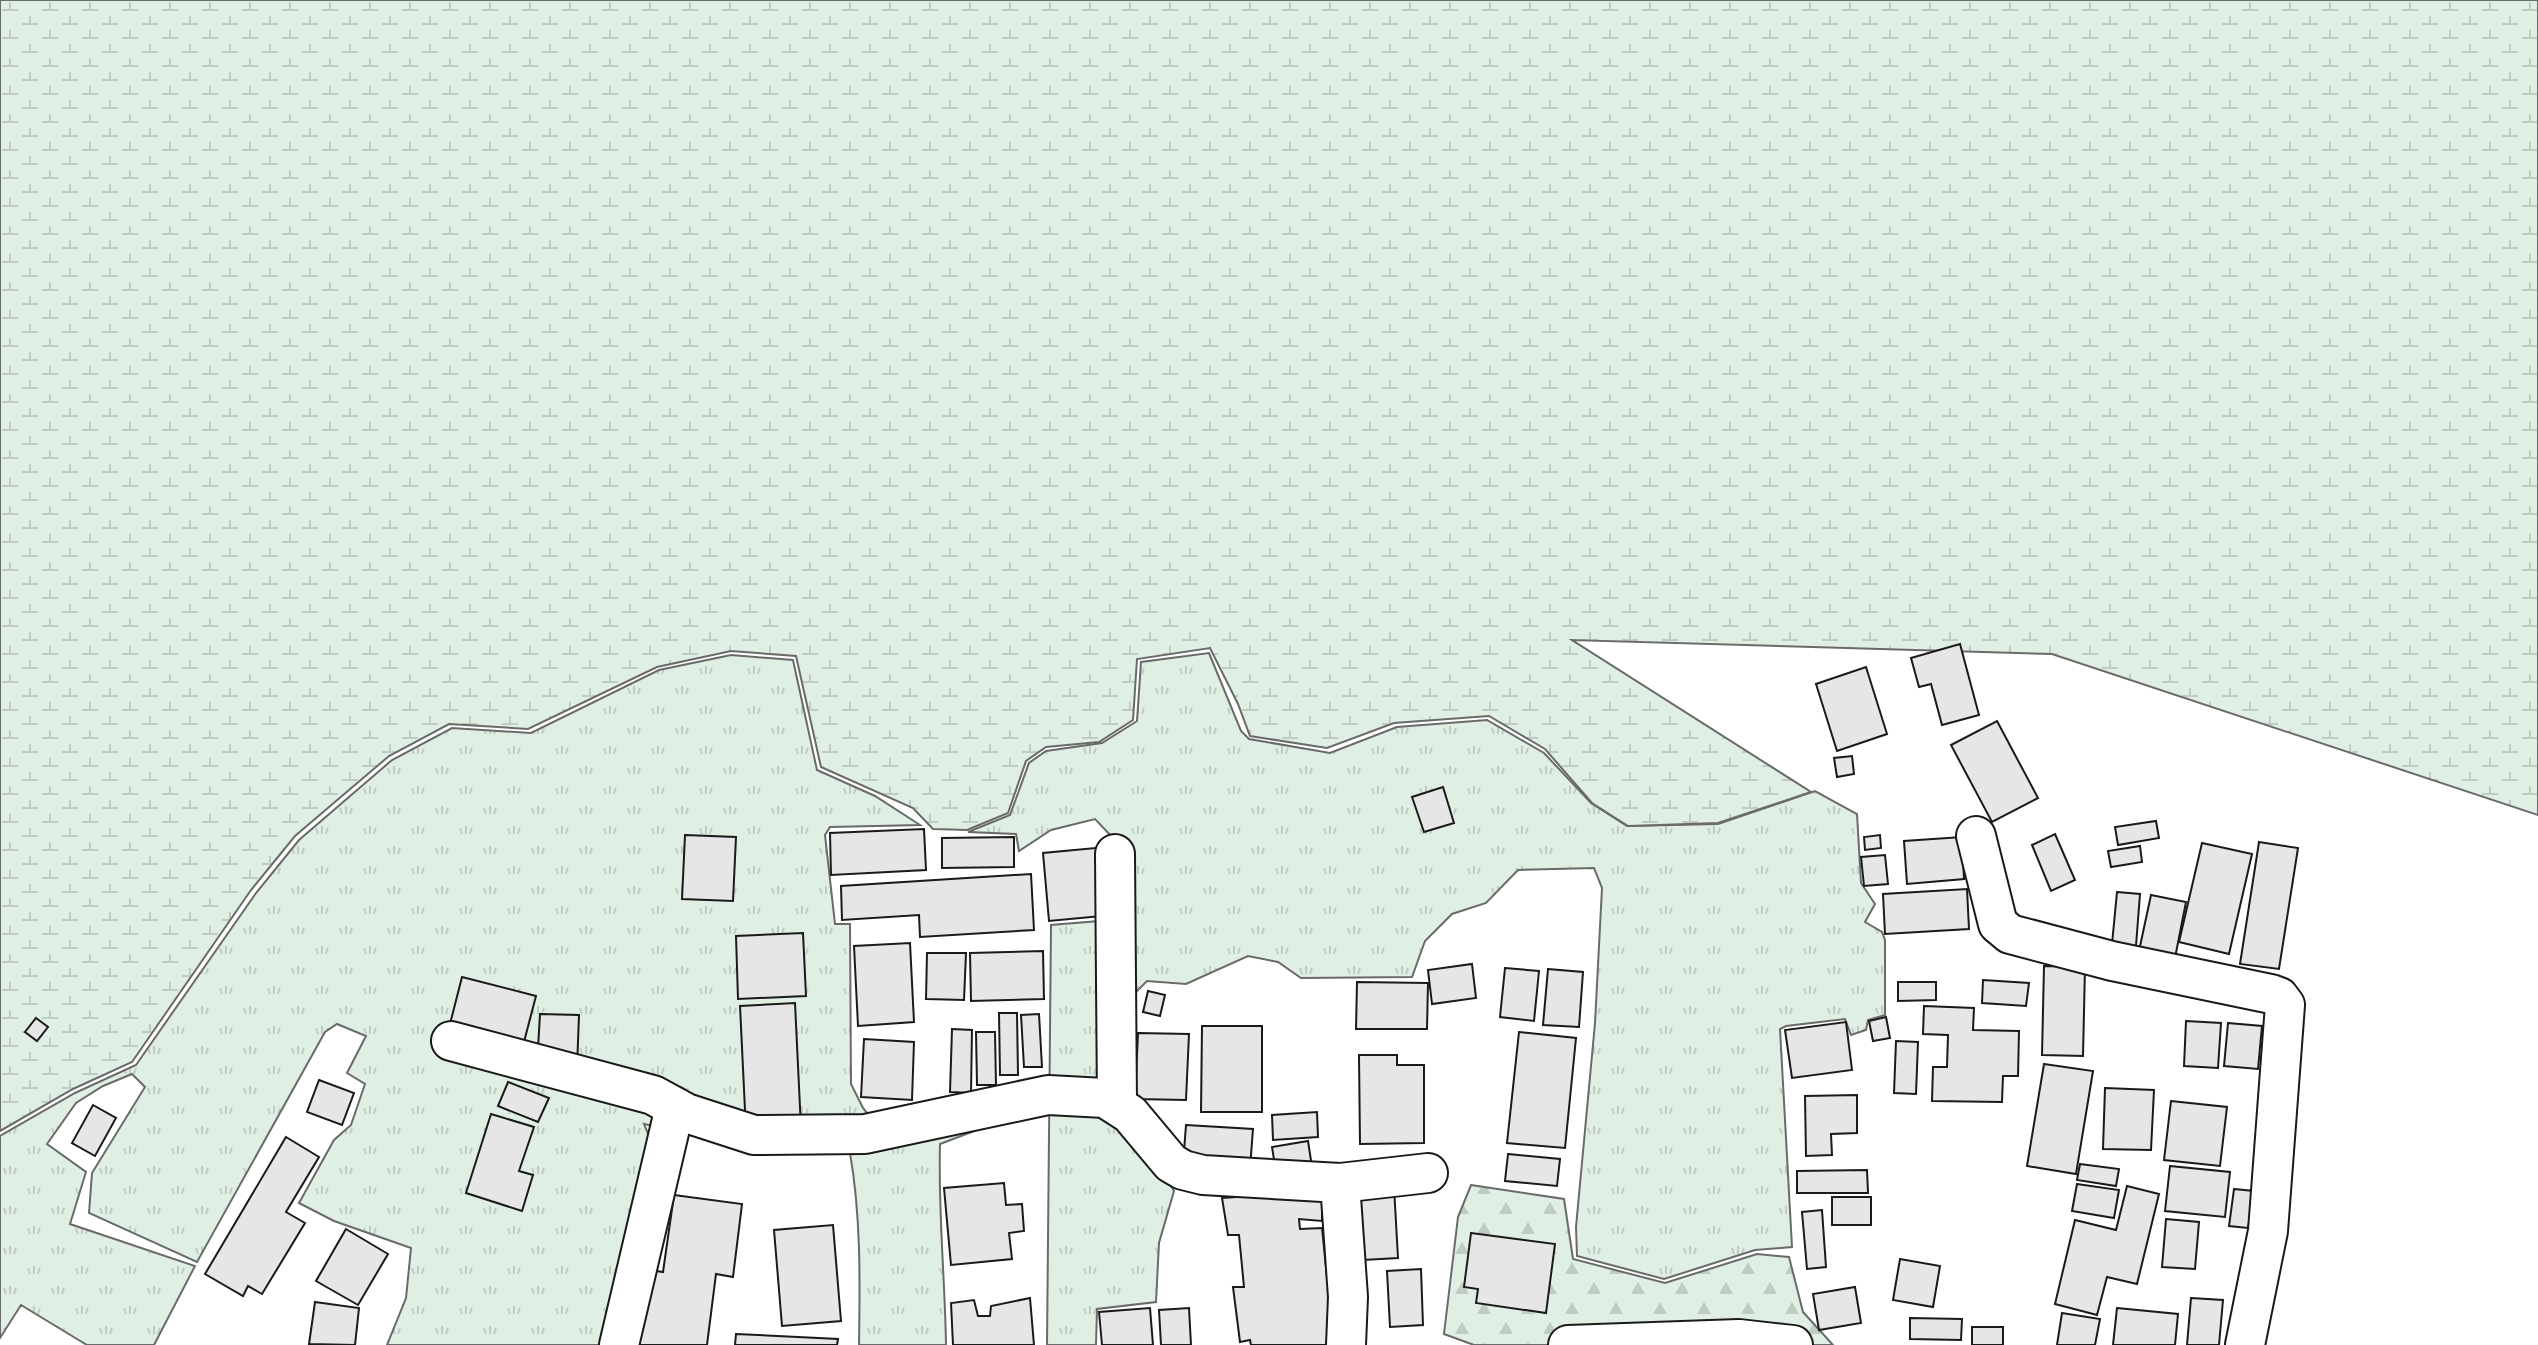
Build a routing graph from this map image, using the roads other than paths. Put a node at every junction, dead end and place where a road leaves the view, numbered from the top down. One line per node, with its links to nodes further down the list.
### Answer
1 (1976, 836): 12 (street)
2 (1115, 854): 4 (street)
3 (451, 1041): 5 (street)
4 (1117, 1104): 5 (street); 7 (street)
5 (675, 1107): 8 (street)
6 (1428, 1173): 7 (street)
7 (1340, 1183): 9 (street)
8 (619, 1345)
9 (1346, 1345)
10 (1568, 1345): 11 (street)
11 (1793, 1345)
12 (2245, 1345)

